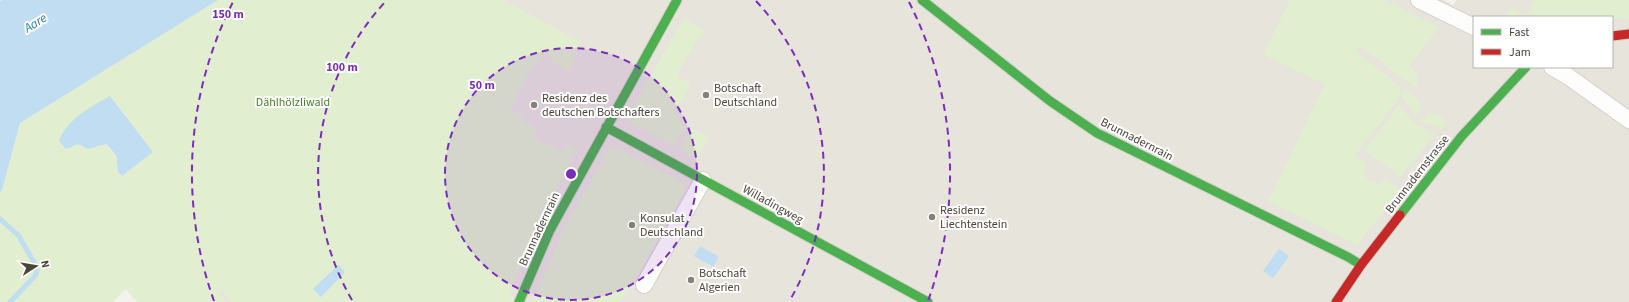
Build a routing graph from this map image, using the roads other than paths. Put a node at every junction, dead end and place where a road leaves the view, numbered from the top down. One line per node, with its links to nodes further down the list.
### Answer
1 (677, 0): 10 (street, Brunnadernrain)
2 (922, 0): 12 (street, Brunnadernrain)
3 (1419, 0): 4 (street)
4 (1473, 27)
5 (1629, 34): 6 (street)
6 (1613, 36)
7 (1525, 68): 12 (street, Brunnadernstrasse)
8 (1554, 68): 9 (street)
9 (1629, 120)
10 (606, 127): 11 (street, Willadingweg); 14 (street, Brunnadernrain)
11 (703, 180): 13 (street); 15 (street, Willadingweg)
12 (1361, 266): 16 (street, Brunnadernstrasse)
13 (644, 285)
14 (519, 302)
15 (928, 302)
16 (1336, 302)

